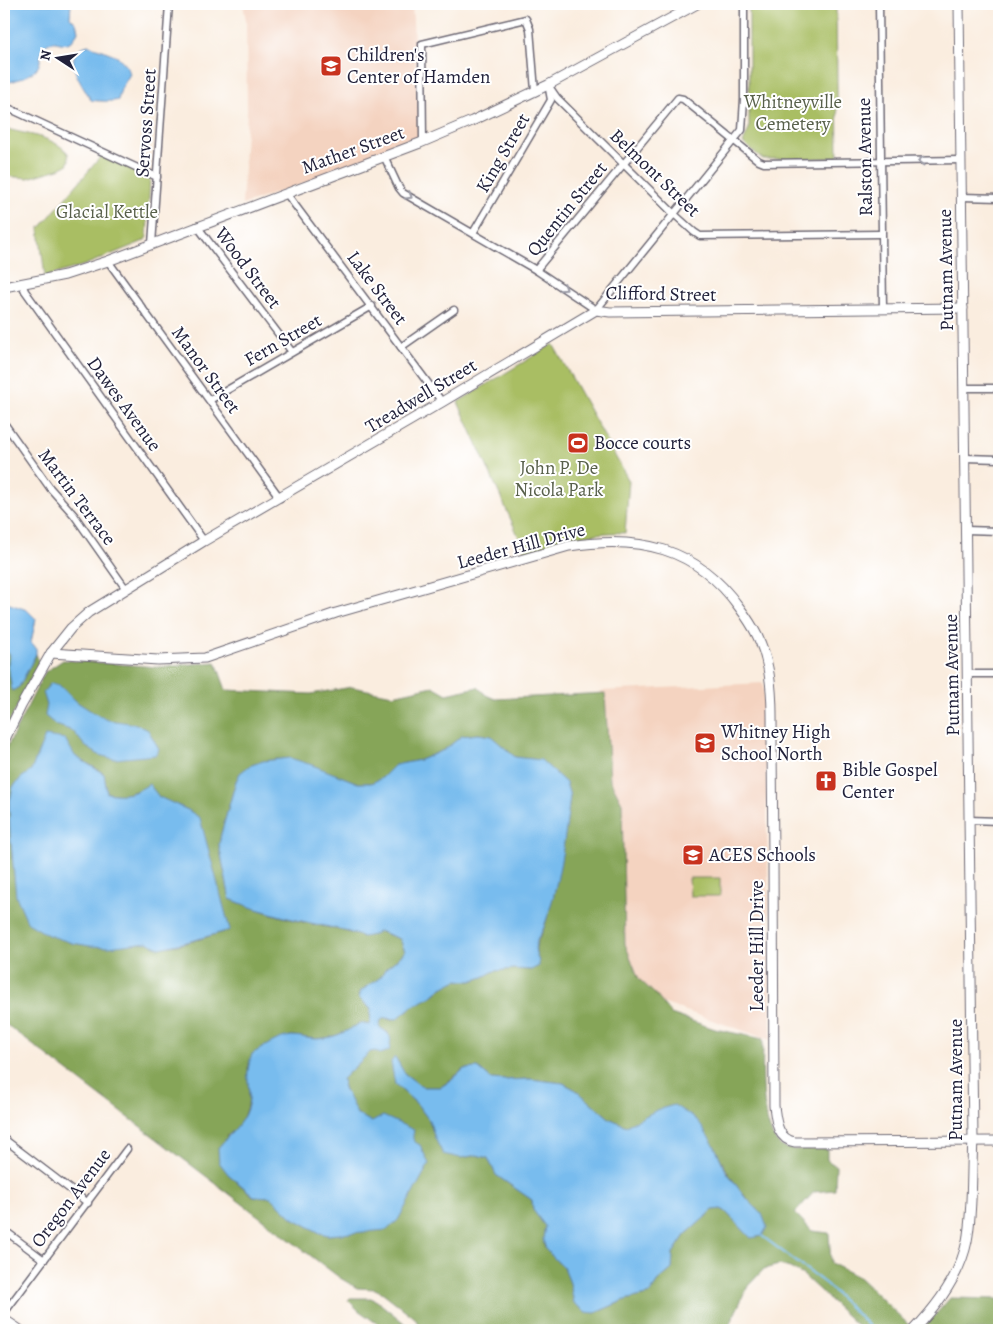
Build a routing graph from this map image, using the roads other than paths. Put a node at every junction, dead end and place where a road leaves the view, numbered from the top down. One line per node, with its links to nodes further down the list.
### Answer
1 (169, 4): 15 (street, Servoss Street)
2 (697, 4): 6 (street, Mather Street)
3 (744, 4): 9 (street, Treadwell Street)
4 (879, 4): 13 (street, Ralston Avenue)
5 (959, 4): 12 (street, Putnam Avenue)
6 (548, 85): 7 (street, Mather Street); 14 (street, Belmont Street); 21 (street, King Street)
7 (535, 92): 10 (street, Mather Street); 10 (street)
8 (4, 106): 15 (street)
9 (734, 141): 13 (street); 14 (street, Quentin Street); 19 (street, Treadwell Street)
10 (423, 142): 11 (street, Mather Street)
11 (384, 156): 16 (street, Mather Street); 21 (street, Clifford Street, one-way to 21)
12 (961, 160): 13 (street, one-way to 13); 17 (street, Putnam Avenue)
13 (880, 161): 22 (street, Ralston Avenue)
14 (624, 164): 19 (street, Belmont Street); 25 (street, Quentin Street)
15 (158, 176): 23 (street, Servoss Street)
16 (286, 192): 20 (street, Mather Street); 28 (street, Lake Street)
17 (962, 197): 18 (street); 29 (street, Putnam Avenue)
18 (999, 198)
19 (674, 214): 22 (street, Belmont Street); 32 (street, Treadwell Street)
20 (198, 226): 23 (street, Mather Street); 34 (street, Wood Street)
21 (473, 233): 25 (street, Clifford Street)
22 (881, 234): 30 (street, Ralston Avenue)
23 (152, 244): 24 (street, Mather Street)
24 (108, 261): 26 (street, Mather Street); 37 (street, Manor Street)
25 (536, 270): 32 (street, Clifford Street, one-way to 32)
26 (22, 284): 27 (street, Mather Street); 45 (street, Dawes Avenue)
27 (4, 287)
28 (372, 306): 33 (street, Lake Street); 34 (street, Fern Street)
29 (963, 308): 30 (street, Clifford Street); 35 (street, Putnam Avenue)
30 (883, 309): 32 (street, Clifford Street)
31 (454, 310): 33 (street)
32 (596, 310): 38 (street, Treadwell Street)
33 (402, 347): 38 (street, Lake Street)
34 (292, 352): 37 (street, Fern Street)
35 (964, 388): 36 (street); 40 (street, Putnam Avenue)
36 (999, 388)
37 (210, 400): 42 (street, Manor Street)
38 (442, 402): 42 (street, Treadwell Street)
39 (4, 423): 46 (street, Martin Terrace)
40 (965, 458): 41 (street); 43 (street, Putnam Avenue)
41 (999, 459)
42 (280, 498): 45 (street, Treadwell Street)
43 (966, 530): 44 (street); 48 (street, Putnam Avenue)
44 (999, 531)
45 (204, 541): 46 (street, Treadwell Street)
46 (126, 589): 47 (street, Treadwell Street)
47 (51, 653): 50 (street, Treadwell Street); 56 (street, Leeder Hill Drive)
48 (968, 674): 49 (street); 51 (street, Putnam Avenue)
49 (999, 674)
50 (4, 741)
51 (969, 820): 52 (street); 56 (street, Putnam Avenue)
52 (999, 821)
53 (4, 1055): 54 (street)
54 (4, 1059)
55 (4, 1139): 59 (street)
56 (973, 1140): 57 (street, Leeder Hill Drive); 65 (street, Putnam Avenue)
57 (999, 1141)
58 (127, 1149): 59 (street, Oregon Avenue)
59 (88, 1203): 61 (street, Oregon Avenue)
60 (4, 1230): 61 (street)
61 (44, 1260): 62 (street, Oregon Avenue)
62 (4, 1314)
63 (4, 1320): 64 (main road)
64 (19, 1330)
65 (914, 1330)

